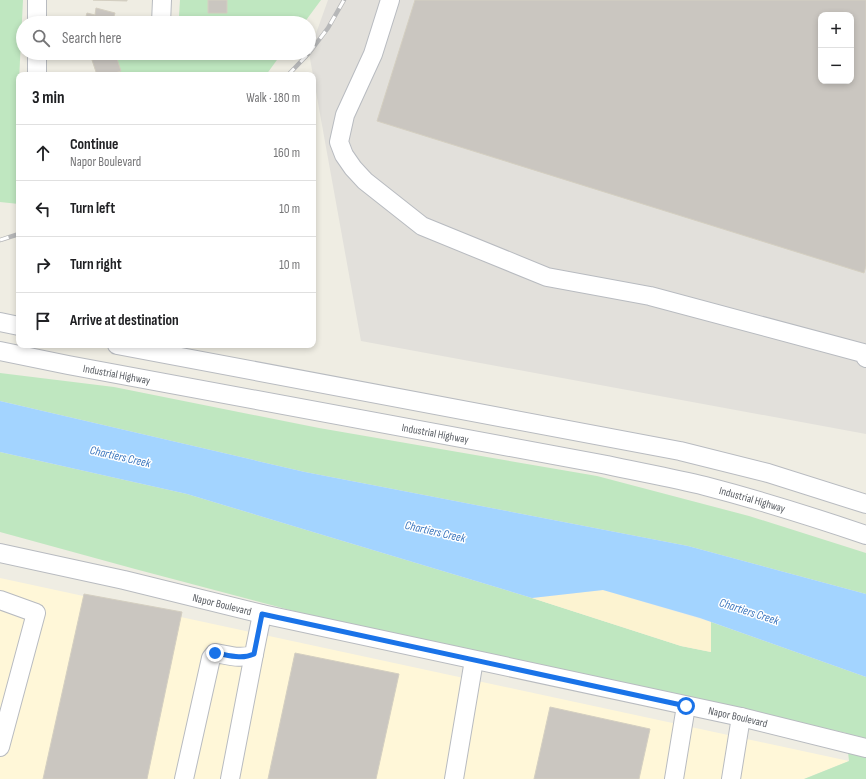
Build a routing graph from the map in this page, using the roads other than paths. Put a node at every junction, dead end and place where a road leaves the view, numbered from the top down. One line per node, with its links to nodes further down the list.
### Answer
1 (37, 0): 4 (street)
2 (162, 0): 5 (street)
3 (390, 0): 12 (street)
4 (37, 16)
5 (161, 16)
6 (37, 60): 7 (street)
7 (37, 72)
8 (0, 322): 9 (street)
9 (16, 325)
10 (133, 348): 13 (street)
11 (0, 351): 14 (street, Industrial Highway)
12 (865, 354)
13 (866, 504)
14 (866, 535)
15 (0, 553): 17 (street, Napor Boulevard)
16 (0, 600): 21 (street)
17 (262, 614): 18 (street); 19 (street, Napor Boulevard)
18 (254, 654): 25 (street); 26 (street)
19 (474, 660): 20 (street, Napor Boulevard); 27 (street)
20 (686, 706): 22 (street, Napor Boulevard); 28 (street)
21 (5, 707): 23 (street)
22 (741, 717): 24 (street, Napor Boulevard); 29 (street)
23 (0, 747)
24 (866, 748)
25 (184, 779)
26 (230, 779)
27 (454, 779)
28 (674, 779)
29 (731, 779)

